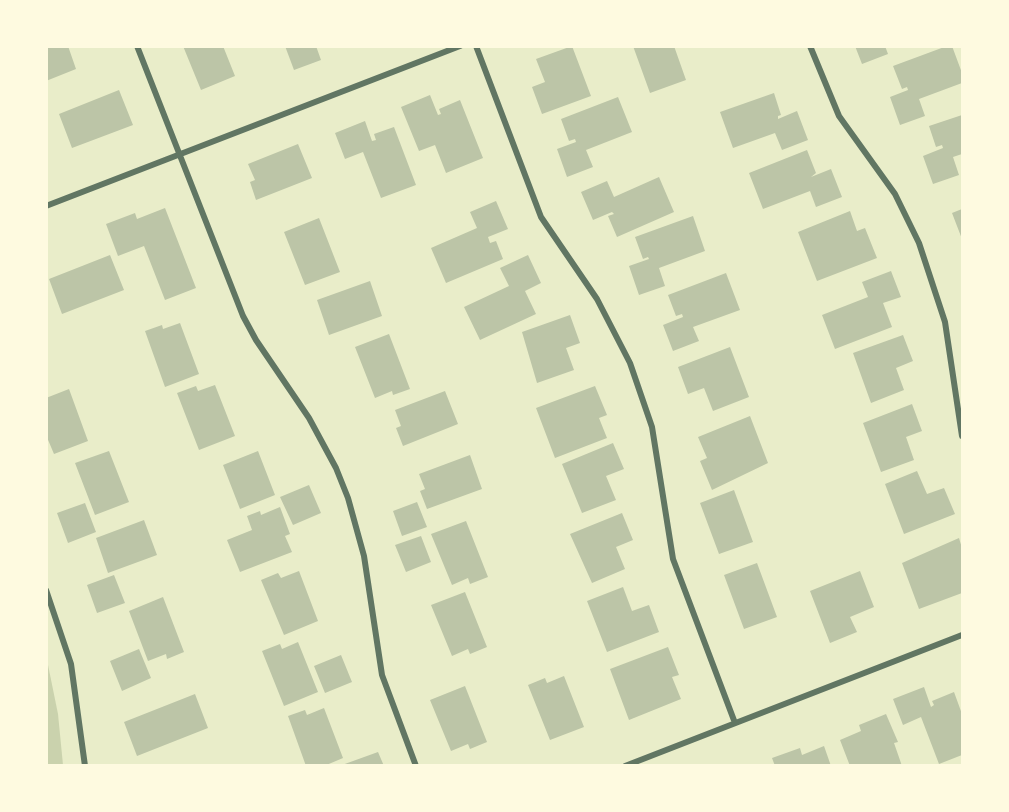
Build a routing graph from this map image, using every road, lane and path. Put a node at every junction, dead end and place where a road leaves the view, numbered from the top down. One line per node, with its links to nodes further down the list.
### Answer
1 (137, 46): 5 (street)
2 (460, 46): 5 (street)
3 (476, 46): 10 (street)
4 (810, 46): 7 (street)
5 (181, 154): 6 (street); 12 (street)
6 (46, 206)
7 (963, 436)
8 (46, 590): 11 (street)
9 (963, 635): 10 (street)
10 (735, 723): 13 (street)
11 (85, 765)
12 (416, 765)
13 (625, 765)

